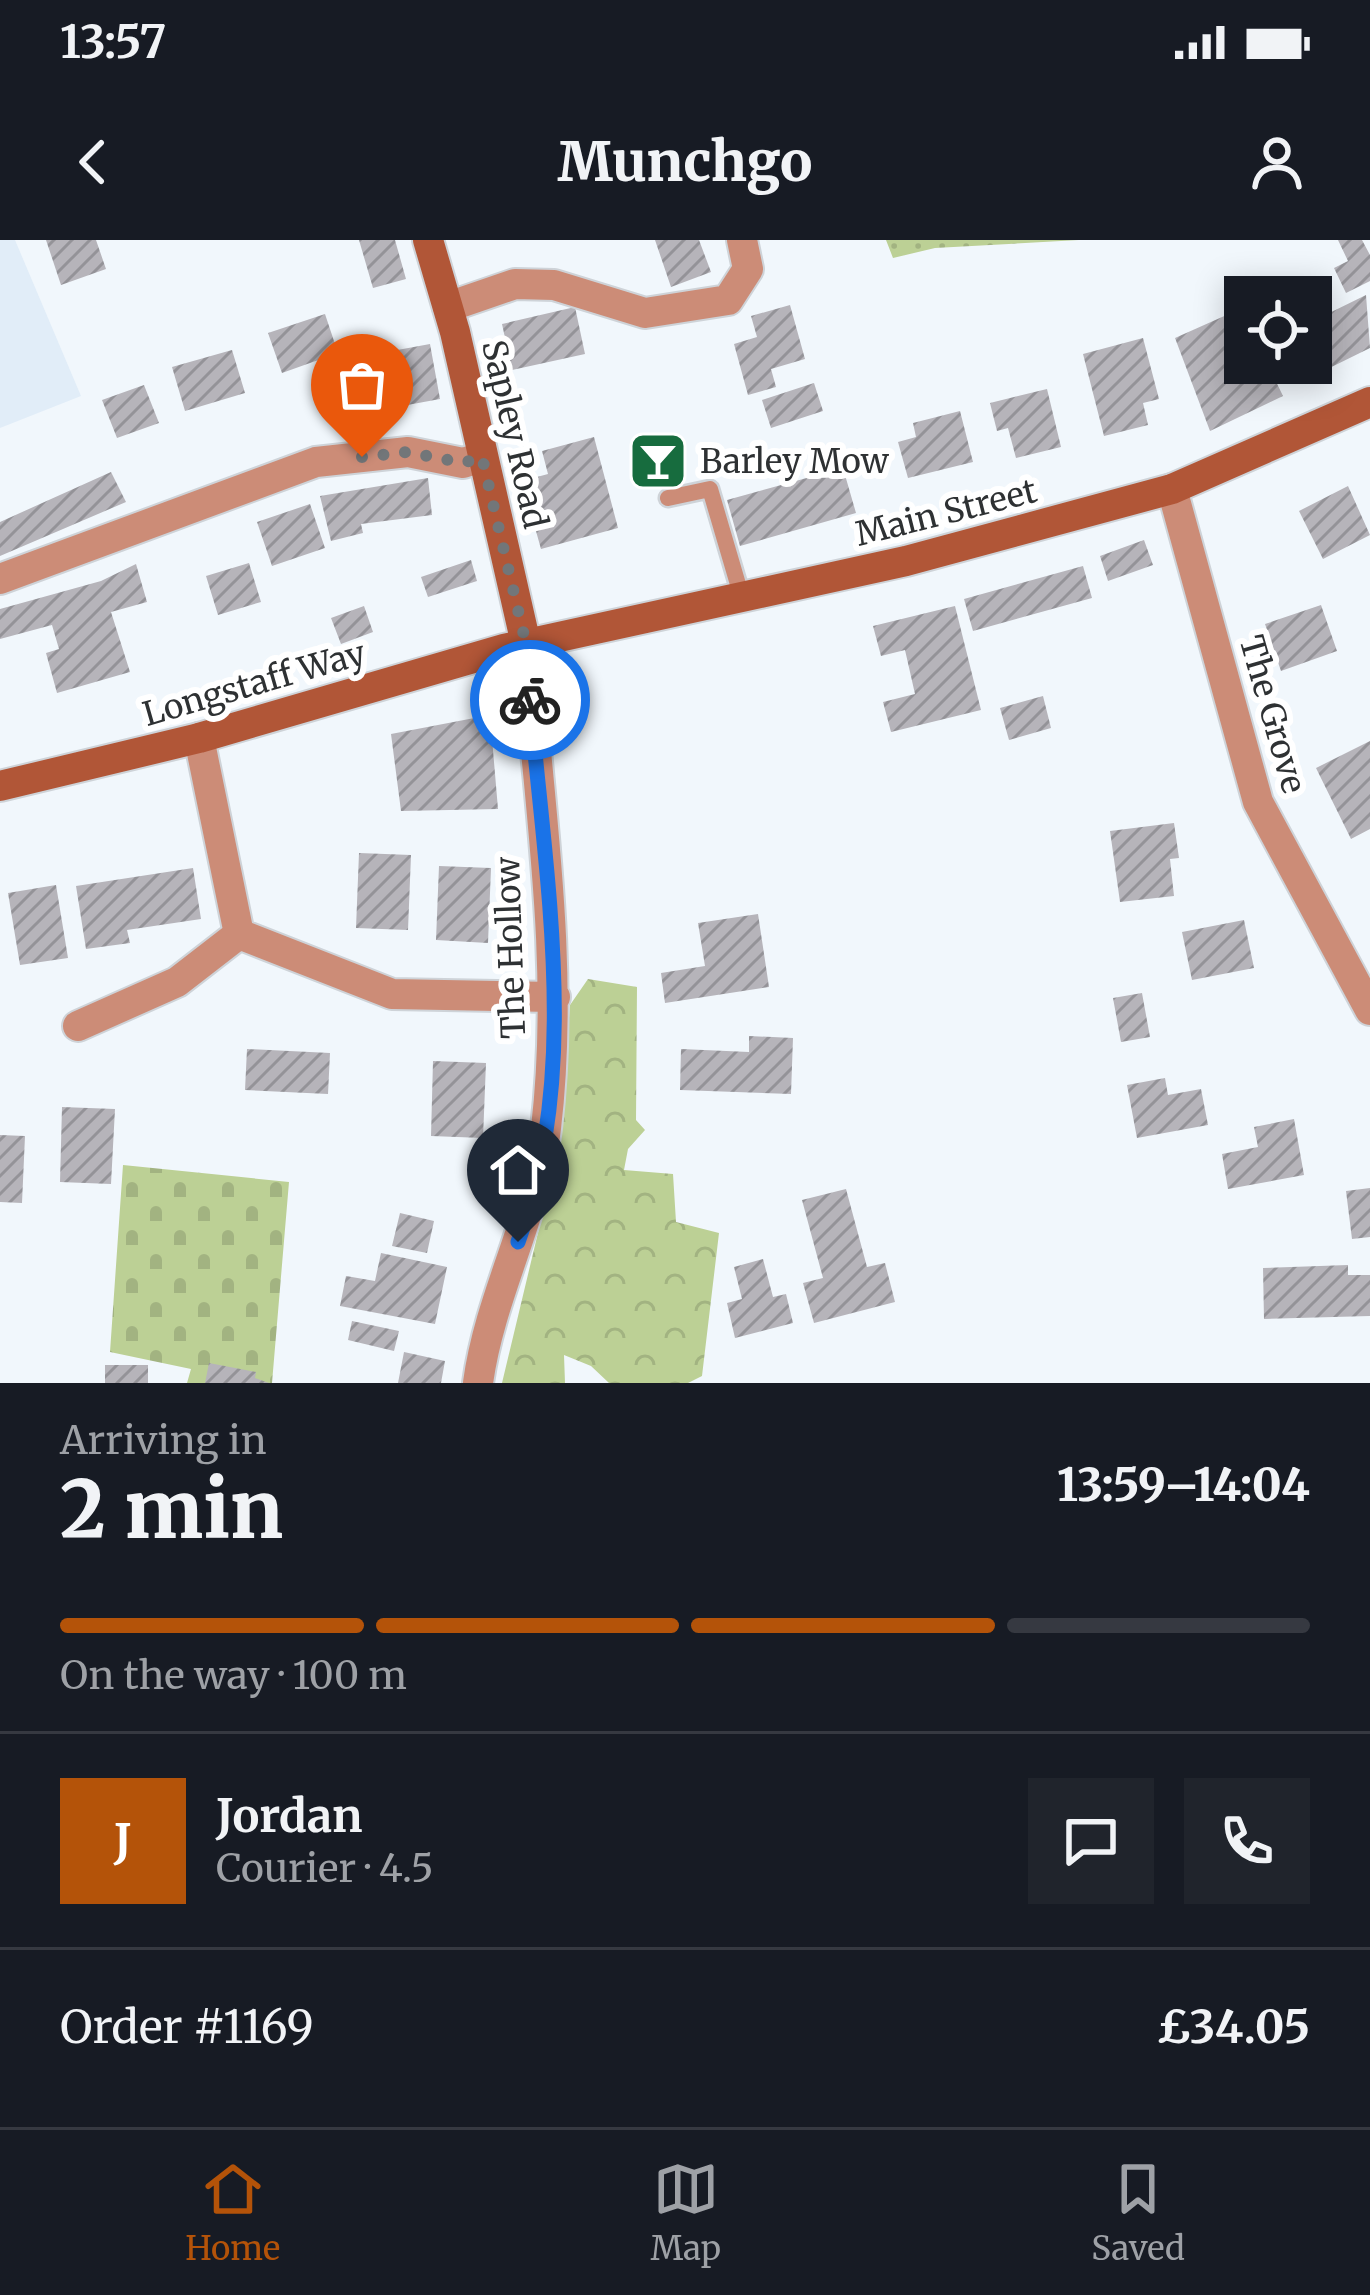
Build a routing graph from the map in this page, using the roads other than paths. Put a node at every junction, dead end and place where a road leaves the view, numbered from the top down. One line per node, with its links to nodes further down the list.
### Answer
1 (428, 240): 3 (main road, Sapley Road)
2 (742, 240): 3 (street)
3 (448, 307): 5 (main road, Sapley Road)
4 (1370, 402): 6 (main road, Main Street)
5 (482, 457): 8 (street); 10 (main road, Sapley Road)
6 (1172, 489): 9 (main road, Main Street); 15 (street, The Grove)
7 (668, 498): 9 (lane)
8 (0, 579)
9 (742, 598): 10 (main road, Main Street)
10 (526, 644): 11 (main road, Longstaff Way); 14 (street, The Hollow)
11 (199, 737): 12 (main road, Longstaff Way); 13 (street)
12 (0, 786)
13 (239, 934): 14 (street); 16 (street)
14 (555, 997): 17 (street, The Hollow)
15 (1370, 1010)
16 (78, 1026)
17 (478, 1383)

